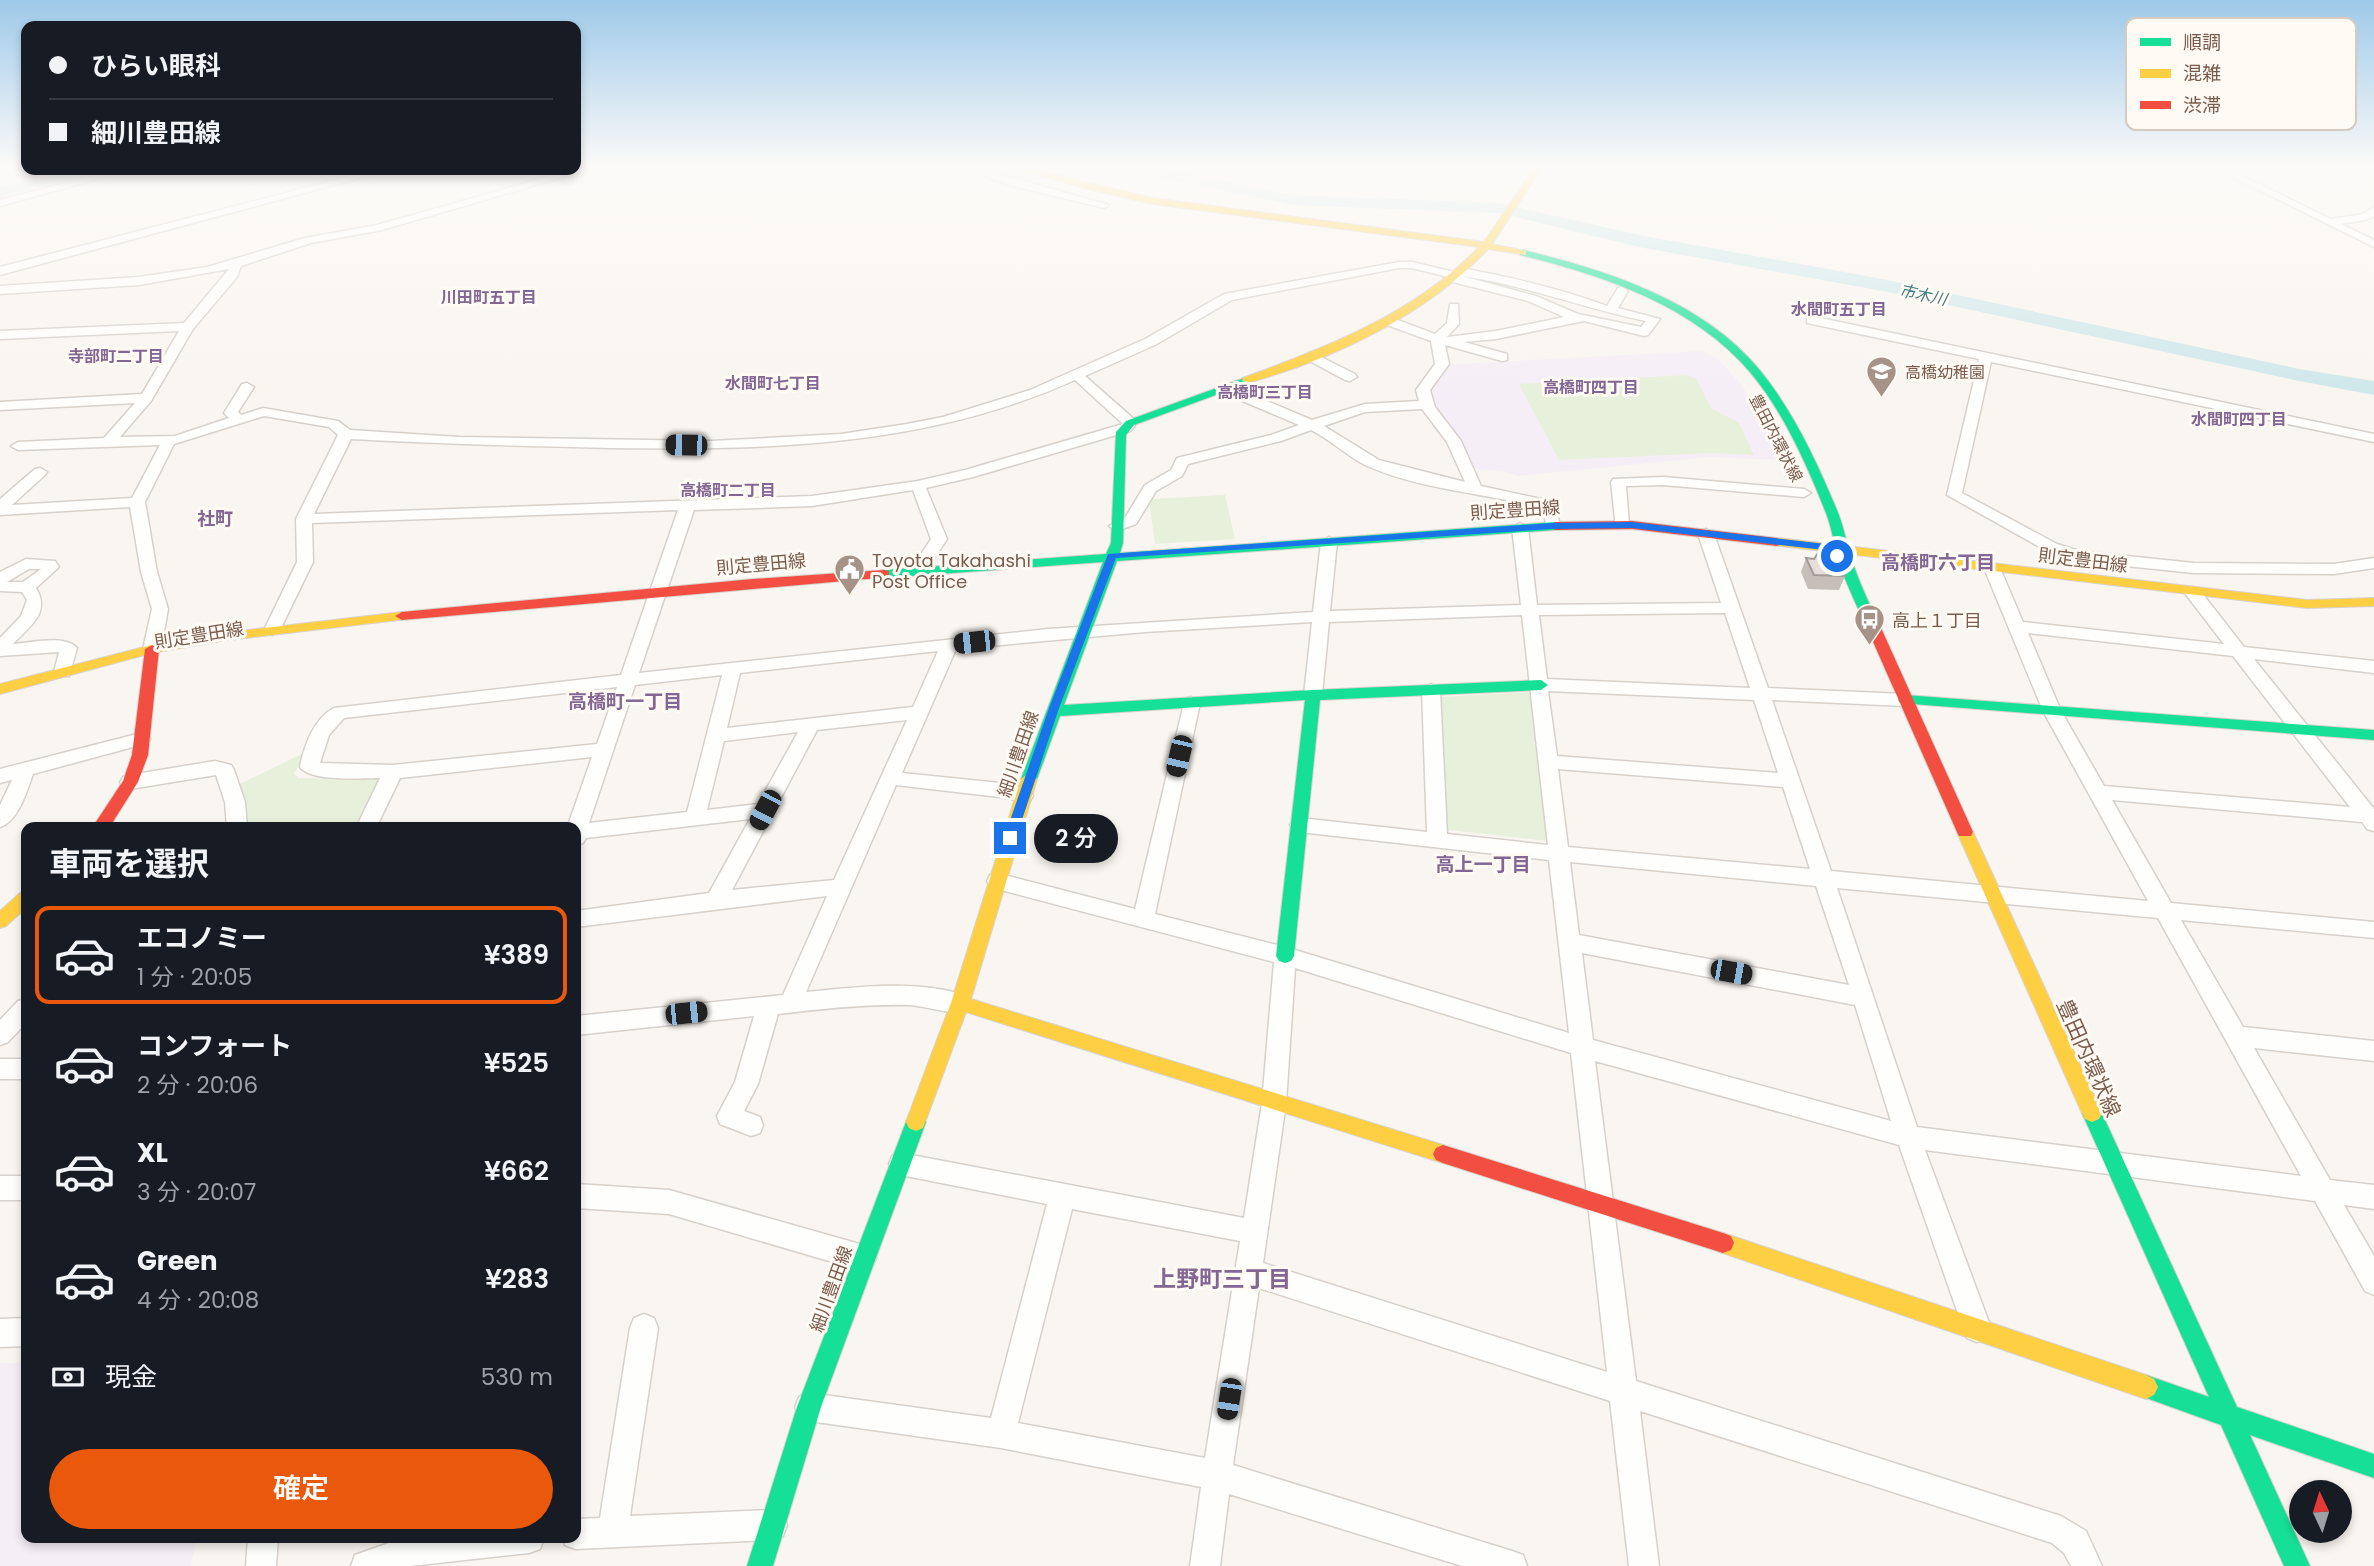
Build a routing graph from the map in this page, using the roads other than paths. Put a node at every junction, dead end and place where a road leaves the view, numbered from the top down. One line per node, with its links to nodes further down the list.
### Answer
1 (114, 241): 11 (street)
2 (333, 241): 8 (street)
3 (362, 241): 7 (street)
4 (1432, 241): 9 (street, 豊田内環状線)
5 (1451, 241): 9 (street, 豊田内環状線)
6 (1489, 241): 9 (street)
7 (372, 243)
8 (292, 245): 10 (street); 13 (street)
9 (1484, 248): 12 (street); 15 (street, 豊田内環状線); 60 (street, 豊田内環状線)
10 (236, 264): 13 (street); 14 (street)
11 (0, 271)
12 (1456, 275): 17 (street); 18 (street); 20 (street); 27 (street)
13 (229, 279): 21 (street)
14 (0, 290)
15 (1622, 291): 17 (street); 41 (street, 豊田内環状線)
16 (1454, 307): 23 (street)
17 (1610, 310): 18 (street)
18 (1576, 318): 23 (street)
19 (1811, 320): 26 (street)
20 (1391, 322): 23 (street); 24 (street)
21 (188, 327): 22 (street); 31 (street)
22 (0, 335)
23 (1440, 340): 25 (street); 32 (street)
24 (1311, 356): 28 (street); 30 (street)
25 (1502, 357)
26 (1986, 357): 38 (street); 61 (street)
27 (1077, 375): 36 (street); 37 (street)
28 (1350, 377)
29 (247, 387): 34 (street)
30 (1226, 389): 35 (street); 36 (street)
31 (146, 398): 33 (street); 40 (street)
32 (1427, 405): 35 (street); 45 (street)
33 (0, 406)
34 (239, 420): 37 (street); 39 (street)
35 (1310, 425): 45 (street); 52 (street)
36 (1127, 426): 44 (street); 52 (street, 細川豊田線)
37 (346, 433): 50 (street)
38 (2374, 438)
39 (169, 441): 40 (street); 47 (street)
40 (108, 442): 42 (street)
41 (1782, 445)
42 (18, 446)
43 (40, 472): 49 (street)
44 (918, 485): 48 (street); 63 (street)
45 (1475, 489): 53 (street)
46 (1803, 493): 51 (street)
47 (137, 502): 49 (street); 79 (street)
48 (687, 507): 50 (street); 68 (street)
49 (0, 508)
50 (304, 519): 74 (street)
51 (1621, 525): 53 (street, 則定豊田線); 56 (street, 則定豊田線)
52 (1117, 526): 59 (street, 細川豊田線)
53 (1552, 526): 55 (street, 則定豊田線)
54 (1817, 526): 58 (street, 豊田内環状線)
55 (1520, 528): 57 (street, 則定豊田線); 70 (street)
56 (1706, 534): 58 (street, 則定豊田線); 71 (street)
57 (1329, 542): 59 (street, 則定豊田線); 72 (street)
58 (1826, 547): 60 (street, 豊田内環状線)
59 (1112, 556): 63 (street, 則定豊田線); 75 (street, 細川豊田線)
60 (1847, 558): 62 (street, 則定豊田線); 89 (street, 豊田内環状線)
61 (2374, 564)
62 (1992, 568): 67 (street, 則定豊田線); 73 (street)
63 (918, 571): 68 (street, 則定豊田線)
64 (0, 579): 66 (street)
65 (0, 586): 66 (street)
66 (27, 586): 77 (street)
67 (2192, 592): 69 (street, 則定豊田線); 78 (street)
68 (657, 593): 74 (street, 則定豊田線); 79 (street, 則定豊田線); 83 (street)
69 (2374, 602)
70 (1530, 608): 71 (street); 72 (street); 84 (street)
71 (1731, 608): 87 (street)
72 (1321, 618): 75 (street); 88 (street)
73 (2016, 626): 78 (street); 93 (street)
74 (272, 630): 79 (street, 則定豊田線)
75 (1084, 631): 76 (street); 92 (street, 細川豊田線)
76 (950, 644): 81 (street); 94 (street)
77 (0, 650): 82 (street)
78 (2239, 650): 80 (street); 96 (street)
79 (151, 656): 82 (street, 則定豊田線); 90 (street, 則定豊田線); 99 (street)
80 (2374, 667)
81 (732, 669): 83 (street); 97 (street)
82 (63, 672): 85 (street, 則定豊田線)
83 (629, 681): 100 (street); 103 (street)
84 (1541, 685): 86 (street); 87 (street); 101 (street)
85 (0, 689)
86 (1431, 690): 88 (street); 120 (street)
87 (1761, 694): 89 (street); 106 (street)
88 (1313, 695): 91 (street); 118 (street)
89 (1905, 700): 93 (street); 125 (street, 豊田内環状線)
90 (0, 702)
91 (1191, 703): 92 (street); 129 (street)
92 (1053, 711): 109 (street, 細川豊田線)
93 (2052, 711): 96 (street); 108 (street)
94 (920, 712): 95 (street); 105 (street)
95 (811, 724): 97 (street); 110 (street)
96 (2298, 729): 98 (street); 112 (street)
97 (717, 735): 111 (street)
98 (2374, 735)
99 (141, 739): 102 (street); 107 (street)
100 (606, 749): 103 (street); 117 (street)
101 (1550, 762): 106 (street); 121 (street)
102 (25, 769): 104 (street); 113 (street)
103 (393, 772): 116 (street)
104 (0, 776)
105 (890, 778): 109 (street); 124 (street)
106 (1790, 781): 122 (street)
107 (130, 782): 114 (street); 115 (street)
108 (2098, 792): 112 (street); 128 (street)
109 (1023, 796): 123 (street, 細川豊田線)
110 (765, 810): 111 (street); 126 (street)
111 (695, 818): 119 (street)
112 (2372, 818)
113 (0, 820)
114 (104, 822)
115 (236, 822)
116 (369, 822)
117 (580, 822)
118 (1300, 825): 120 (street); 134 (street)
119 (581, 833)
120 (1437, 840): 121 (street)
121 (1561, 854): 122 (street); 133 (street)
122 (1822, 878): 125 (street); 135 (street)
123 (997, 881): 129 (street); 137 (street, 細川豊田線)
124 (839, 887): 126 (street); 136 (street)
125 (1991, 892): 128 (street); 151 (street, 豊田内環状線)
126 (716, 900): 130 (street)
127 (21, 902): 131 (street)
128 (2164, 912): 132 (street); 142 (street)
129 (1144, 917): 134 (street)
130 (581, 918)
131 (0, 921)
132 (2374, 930)
133 (1570, 942): 135 (street); 143 (street)
134 (1284, 956): 143 (street); 147 (street)
135 (1864, 997): 149 (street)
136 (793, 1002): 137 (street); 138 (street)
137 (960, 1003): 147 (street); 150 (street, 細川豊田線)
138 (769, 1004): 140 (street); 148 (street)
139 (21, 1013): 141 (street)
140 (581, 1024)
141 (0, 1035)
142 (2234, 1036): 144 (street); 154 (street)
143 (1582, 1047): 149 (street); 158 (street)
144 (2374, 1051)
145 (0, 1069): 146 (street)
146 (21, 1069)
147 (1274, 1104): 158 (street); 159 (street)
148 (751, 1125)
149 (1908, 1137): 151 (street); 164 (street)
150 (901, 1164): 156 (street); 160 (street, 細川豊田線)
151 (2115, 1165): 154 (street); 169 (street, 豊田内環状線)
152 (0, 1188): 153 (street)
153 (21, 1188)
154 (2322, 1191): 157 (street); 162 (street)
155 (581, 1196): 160 (street)
156 (1062, 1196): 159 (street); 170 (street)
157 (2374, 1197)
158 (1602, 1204): 164 (street); 167 (street)
159 (1255, 1232): 161 (street)
160 (863, 1258): 168 (street, 細川豊田線)
161 (1249, 1272): 167 (street); 172 (street)
162 (2374, 1282)
163 (644, 1328): 174 (street)
164 (1977, 1328): 169 (street)
165 (0, 1332): 166 (street)
166 (21, 1332)
167 (1623, 1391): 184 (street); 185 (street)
168 (809, 1407): 170 (street); 173 (street, 細川豊田線)
169 (2229, 1416): 171 (street); 186 (street, 豊田内環状線)
170 (1001, 1434): 172 (street)
171 (2374, 1466)
172 (1217, 1475): 182 (street); 183 (street)
173 (772, 1525): 174 (street); 181 (street, 細川豊田線)
174 (613, 1531): 175 (street)
175 (581, 1534)
176 (263, 1543): 179 (street)
177 (487, 1543): 178 (street)
178 (417, 1551): 180 (street)
179 (261, 1566)
180 (366, 1566)
181 (760, 1566)
182 (1205, 1566)
183 (1512, 1566)
184 (1644, 1566)
185 (2087, 1566)
186 (2297, 1566)

